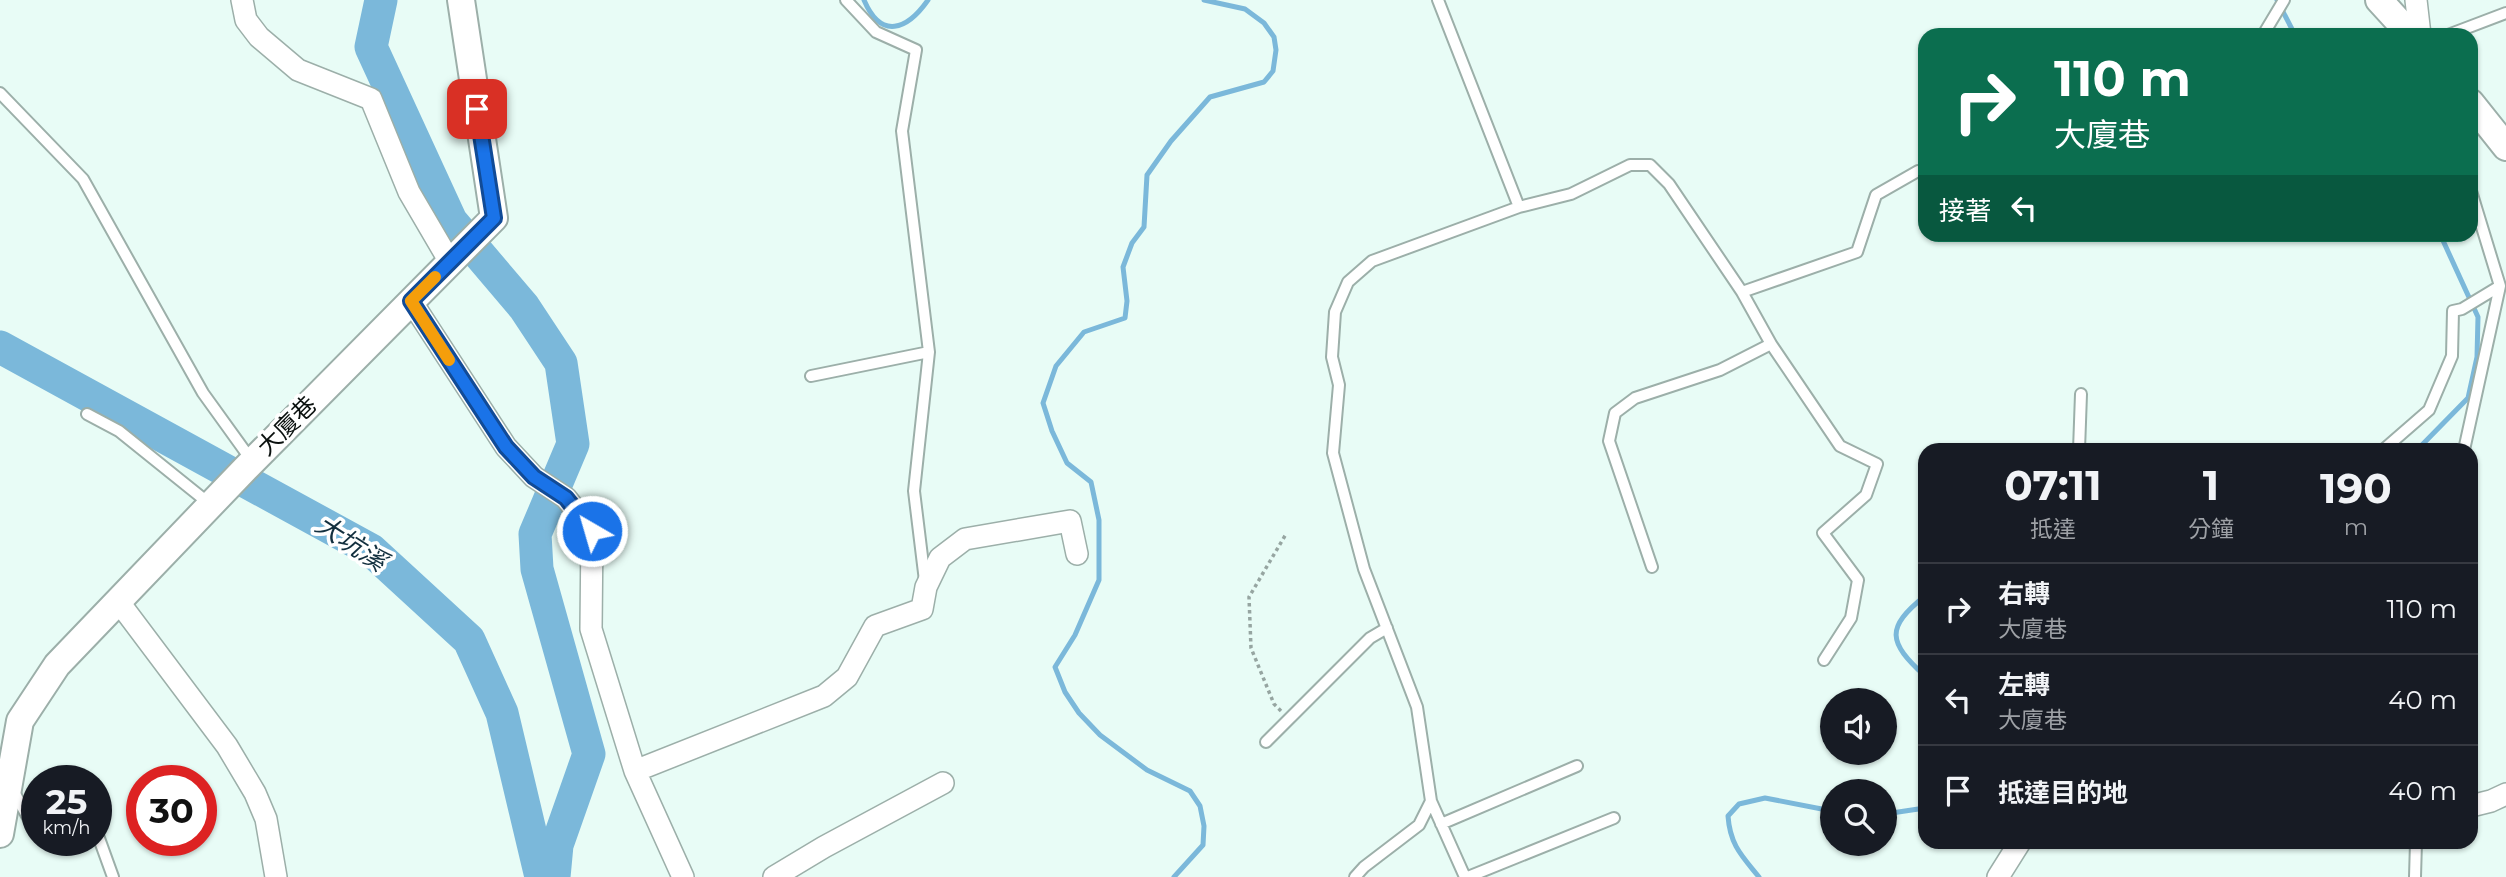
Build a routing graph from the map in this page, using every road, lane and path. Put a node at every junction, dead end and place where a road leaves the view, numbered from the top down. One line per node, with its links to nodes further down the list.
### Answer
1 (242, 0): 19 (street)
2 (461, 0): 19 (street, 大廈巷)
3 (846, 0): 24 (lane)
4 (1438, 0): 17 (lane)
5 (2284, 0): 9 (lane)
6 (2379, 0): 10 (street)
7 (2416, 0): 11 (street)
8 (2506, 13): 12 (lane)
9 (2267, 28)
10 (2405, 28)
11 (2419, 28)
12 (2466, 28)
13 (0, 93): 31 (lane)
14 (2478, 112): 15 (street)
15 (2506, 147)
16 (1918, 172): 21 (lane)
17 (1519, 207): 21 (lane); 38 (lane)
18 (2478, 214): 20 (lane)
19 (450, 261): 22 (street, 大廈巷)
20 (2500, 286): 29 (lane); 30 (lane)
21 (1742, 292): 23 (lane)
22 (411, 301): 31 (street, 大廈巷); 43 (street)
23 (1771, 344): 35 (lane); 39 (lane)
24 (929, 352): 25 (lane); 36 (lane)
25 (811, 376)
26 (2081, 394): 28 (lane)
27 (87, 414): 32 (lane)
28 (2079, 443)
29 (2391, 443)
30 (2466, 443)
31 (248, 465): 32 (street, 大廈巷)
32 (214, 501): 37 (street, 大廈巷)
33 (1286, 534): 40 (path)
34 (1077, 554): 36 (street)
35 (1652, 567)
36 (926, 587): 43 (street)
37 (118, 601): 44 (street, 大廈巷); 57 (street)
38 (1387, 628): 40 (lane); 47 (lane)
39 (1824, 660)
40 (1289, 720): 41 (lane)
41 (1266, 742)
42 (1577, 766): 52 (lane)
43 (635, 771): 58 (street)
44 (9, 783): 49 (lane); 51 (street, 大廈巷)
45 (943, 783): 59 (street)
46 (2506, 794): 48 (street)
47 (1431, 801): 52 (lane); 60 (lane)
48 (2478, 804)
49 (21, 805)
50 (1614, 818): 61 (lane)
51 (1, 821)
52 (1441, 824): 61 (lane)
53 (2016, 849): 62 (street)
54 (2416, 849): 63 (lane)
55 (105, 856): 56 (lane)
56 (113, 877)
57 (276, 877)
58 (683, 877)
59 (774, 877)
60 (1355, 877)
61 (1466, 877)
62 (1998, 877)
63 (2415, 877)

